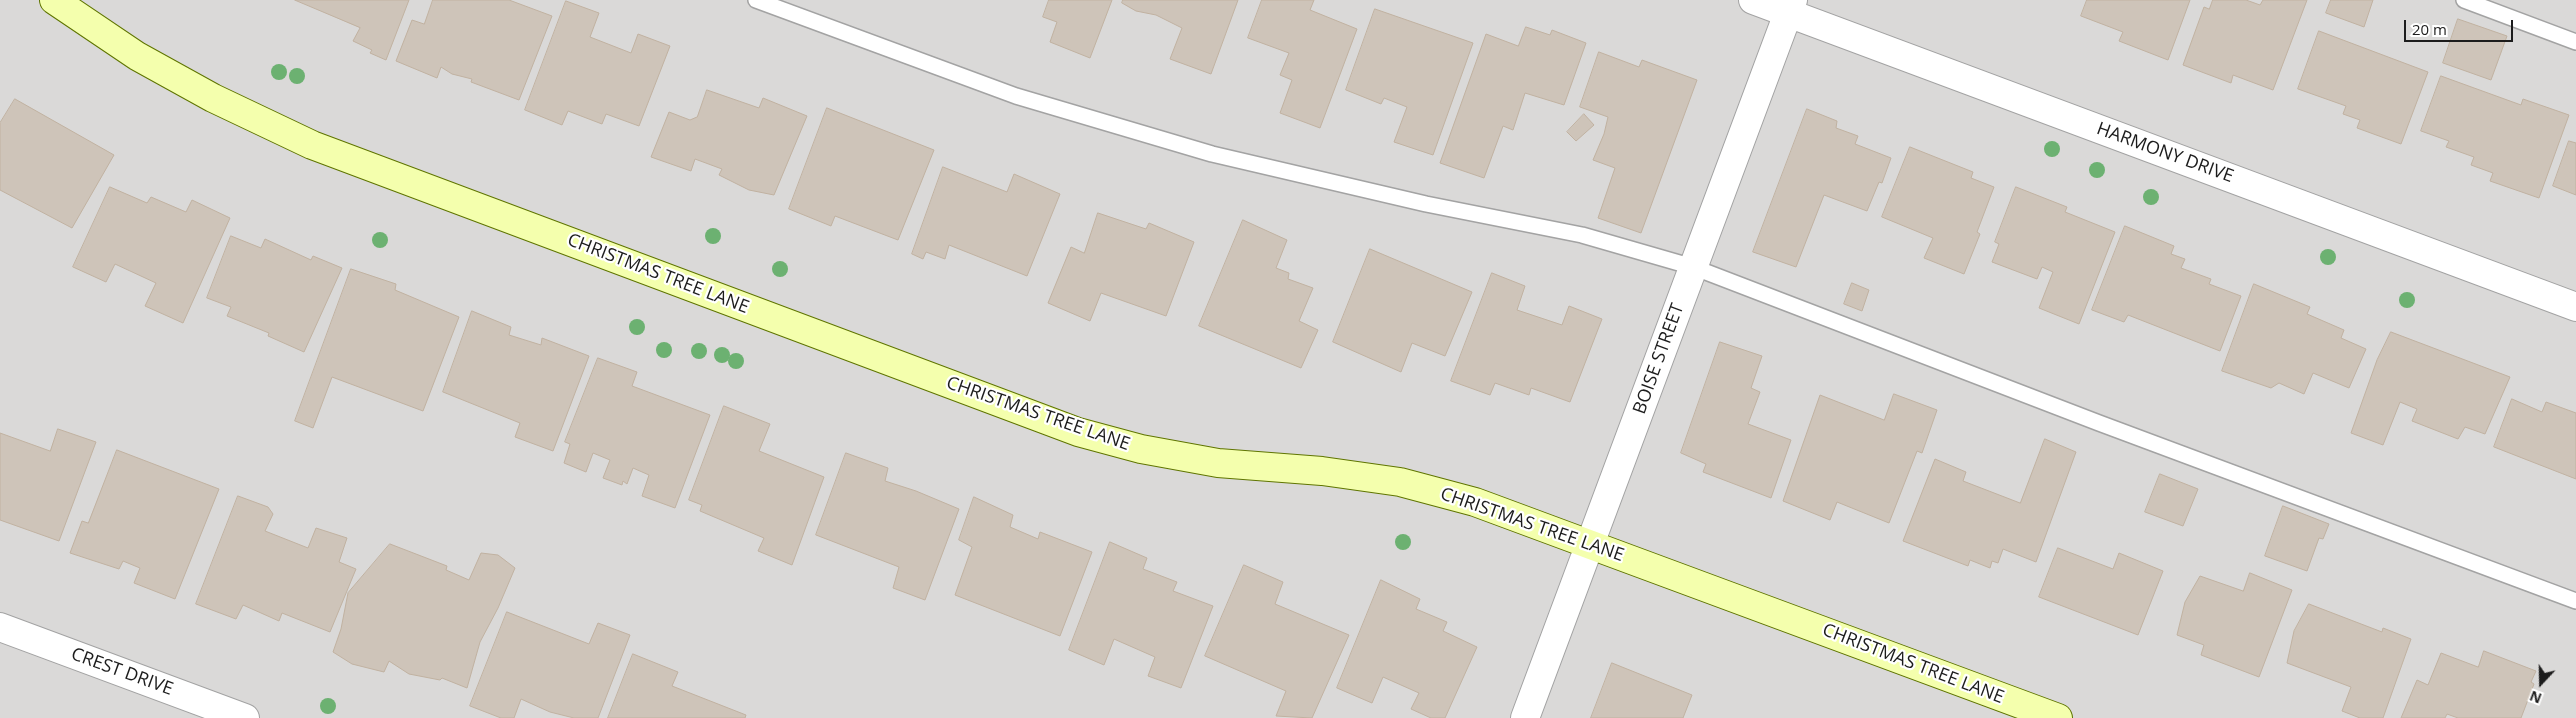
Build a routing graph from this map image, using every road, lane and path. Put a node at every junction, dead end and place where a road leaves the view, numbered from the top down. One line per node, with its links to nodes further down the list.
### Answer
1 (54, 0): 9 (street, CHRISTMAS TREE LANE)
2 (756, 0): 7 (lane)
3 (1753, 0): 5 (street, HARMONY DRIVE)
4 (2464, 0): 6 (lane)
5 (1790, 6): 7 (street, BOISE STREET); 8 (street, HARMONY DRIVE)
6 (2576, 42)
7 (1693, 267): 9 (street, BOISE STREET); 10 (lane)
8 (2576, 307)
9 (1590, 543): 13 (street, BOISE STREET); 14 (street, CHRISTMAS TREE LANE)
10 (2576, 601)
11 (0, 627): 12 (street, CREST DRIVE)
12 (245, 718)
13 (1525, 718)
14 (2058, 718)

